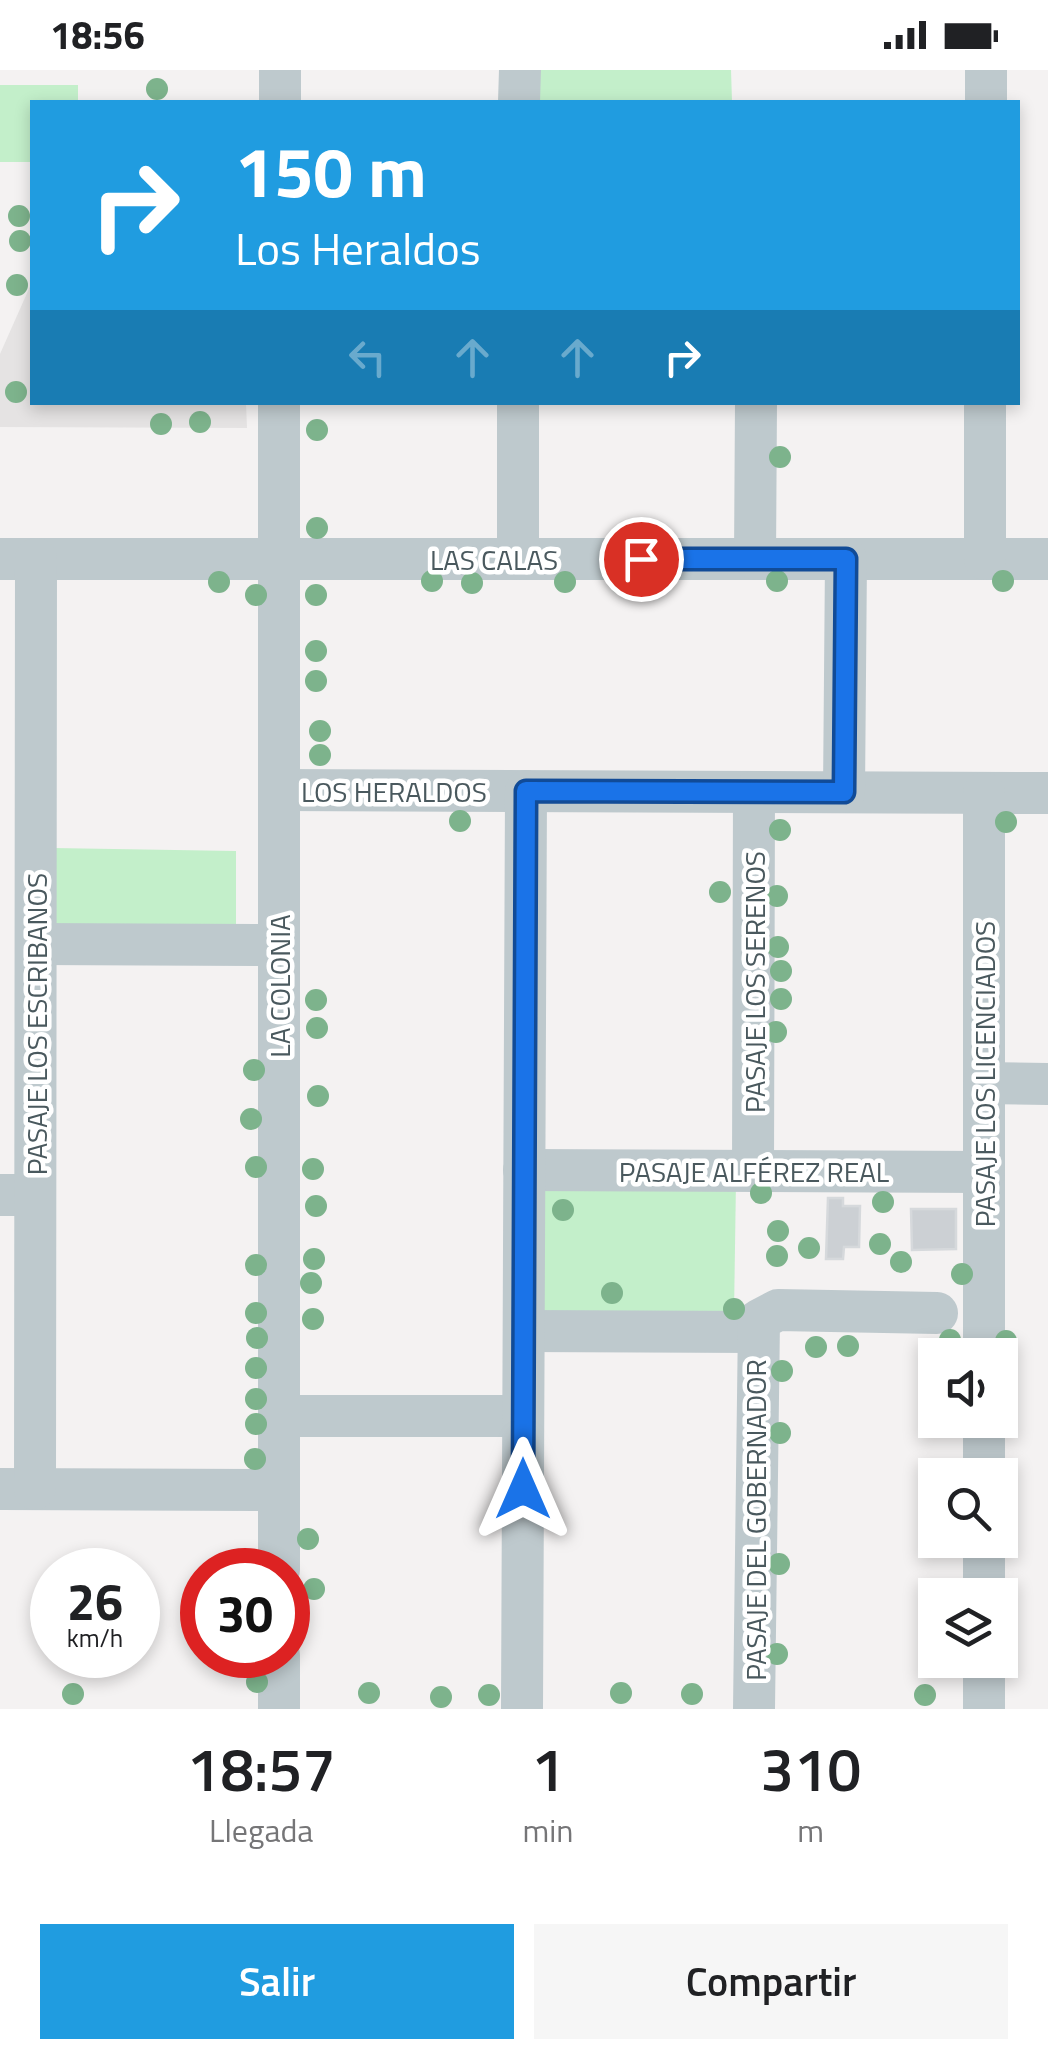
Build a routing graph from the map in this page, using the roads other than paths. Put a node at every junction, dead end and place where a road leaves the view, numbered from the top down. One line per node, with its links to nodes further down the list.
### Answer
1 (280, 70): 4 (street)
2 (520, 70): 5 (street)
3 (986, 70): 6 (street)
4 (280, 100)
5 (520, 100)
6 (986, 100)
7 (280, 405): 17 (street, LA COLONIA)
8 (518, 405): 12 (street)
9 (756, 405): 13 (street)
10 (985, 405): 15 (street)
11 (18, 559): 17 (street, LAS CALAS); 24 (street, PASAJE LOS ESCRIBANOS)
12 (518, 559): 13 (street, LAS CALAS); 17 (street, LAS CALAS)
13 (755, 559): 14 (street, LAS CALAS)
14 (846, 559): 15 (street, LAS CALAS); 21 (street)
15 (985, 559): 16 (street, LAS CALAS)
16 (1048, 559)
17 (280, 560): 18 (street, LA COLONIA)
18 (279, 790): 19 (street, LOS HERALDOS); 25 (street, LA COLONIA)
19 (526, 791): 20 (street, LOS HERALDOS); 28 (street)
20 (754, 792): 21 (street, LOS HERALDOS); 29 (street, PASAJE LOS SERENOS)
21 (844, 792): 22 (street, LOS HERALDOS)
22 (984, 793): 23 (street, LOS HERALDOS); 26 (street, PASAJE LOS LICENCIADOS)
23 (1048, 793)
24 (36, 944): 25 (street); 31 (street, PASAJE LOS ESCRIBANOS)
25 (279, 945): 36 (street, LA COLONIA)
26 (984, 1084): 27 (street); 30 (street, PASAJE LOS LICENCIADOS)
27 (1048, 1084)
28 (524, 1170): 29 (street, PASAJE ALFÉREZ REAL); 33 (street)
29 (753, 1172): 30 (street, PASAJE ALFÉREZ REAL)
30 (984, 1172): 35 (street, PASAJE LOS LICENCIADOS)
31 (18, 1195): 38 (street, PASAJE LOS ESCRIBANOS)
32 (938, 1314): 34 (street, PASAJE DEL GOBERNADOR)
33 (524, 1332): 34 (street, PASAJE DEL GOBERNADOR); 37 (street)
34 (756, 1332): 45 (street, PASAJE DEL GOBERNADOR)
35 (984, 1338)
36 (279, 1416): 37 (street); 39 (street, LA COLONIA)
37 (523, 1416): 44 (street)
38 (18, 1489): 39 (street)
39 (279, 1490): 40 (street, LA COLONIA)
40 (279, 1548)
41 (279, 1678): 43 (street)
42 (984, 1678): 46 (street)
43 (279, 1709)
44 (522, 1709)
45 (754, 1709)
46 (984, 1709)

